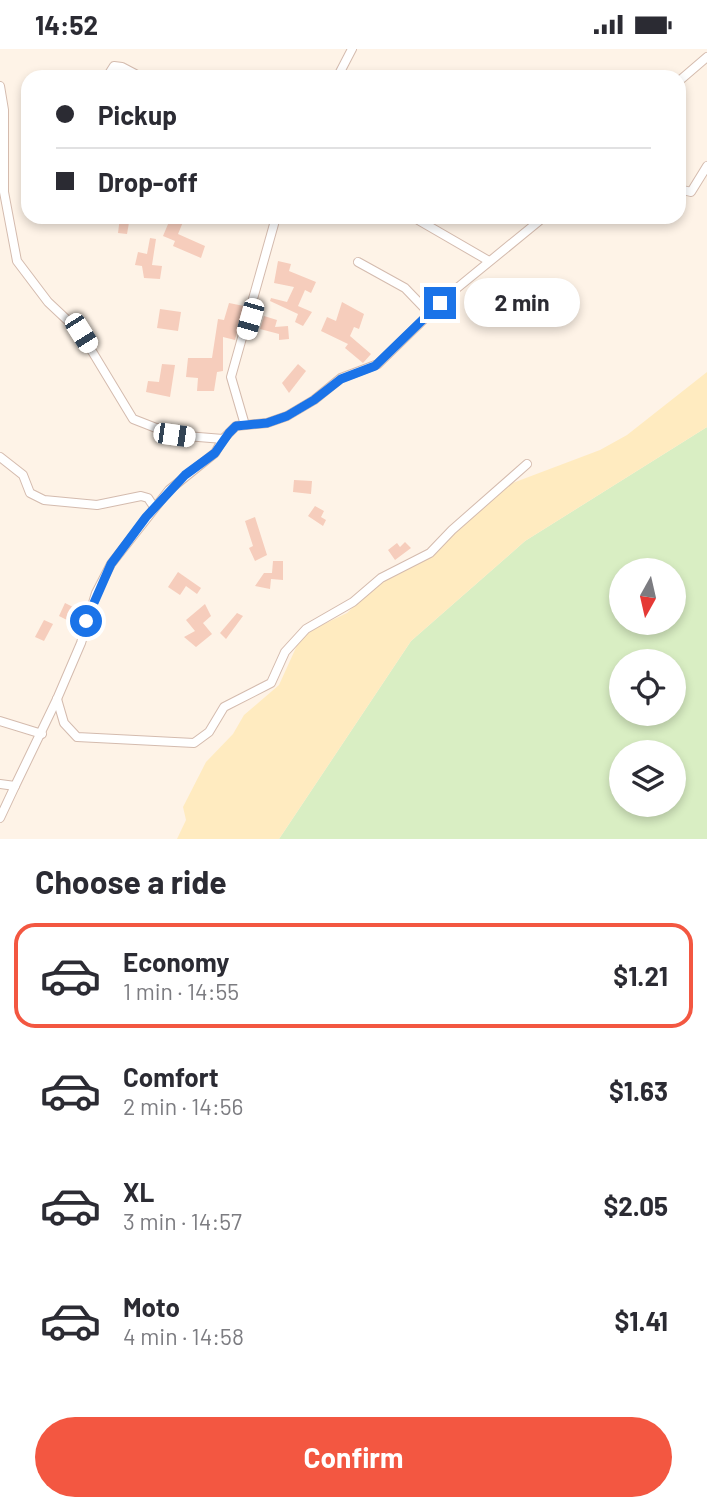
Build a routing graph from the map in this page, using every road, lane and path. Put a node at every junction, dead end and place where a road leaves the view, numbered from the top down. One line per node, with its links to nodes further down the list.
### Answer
1 (352, 49): 5 (street)
2 (707, 57): 6 (street)
3 (111, 70): 4 (street)
4 (128, 70)
5 (341, 70)
6 (686, 75)
7 (0, 86): 17 (street)
8 (707, 166): 9 (street)
9 (686, 191)
10 (274, 224): 16 (street)
11 (424, 224): 13 (street)
12 (534, 224): 13 (street)
13 (489, 261): 15 (street)
14 (358, 262): 15 (street)
15 (430, 314): 16 (street)
16 (246, 425): 17 (street)
17 (223, 439): 20 (street)
18 (0, 457): 20 (street)
19 (527, 464): 21 (street)
20 (154, 507): 21 (street)
21 (57, 699): 23 (street)
22 (0, 721): 23 (street)
23 (42, 734): 25 (street)
24 (0, 784): 25 (street)
25 (15, 786): 26 (street)
26 (0, 818)

